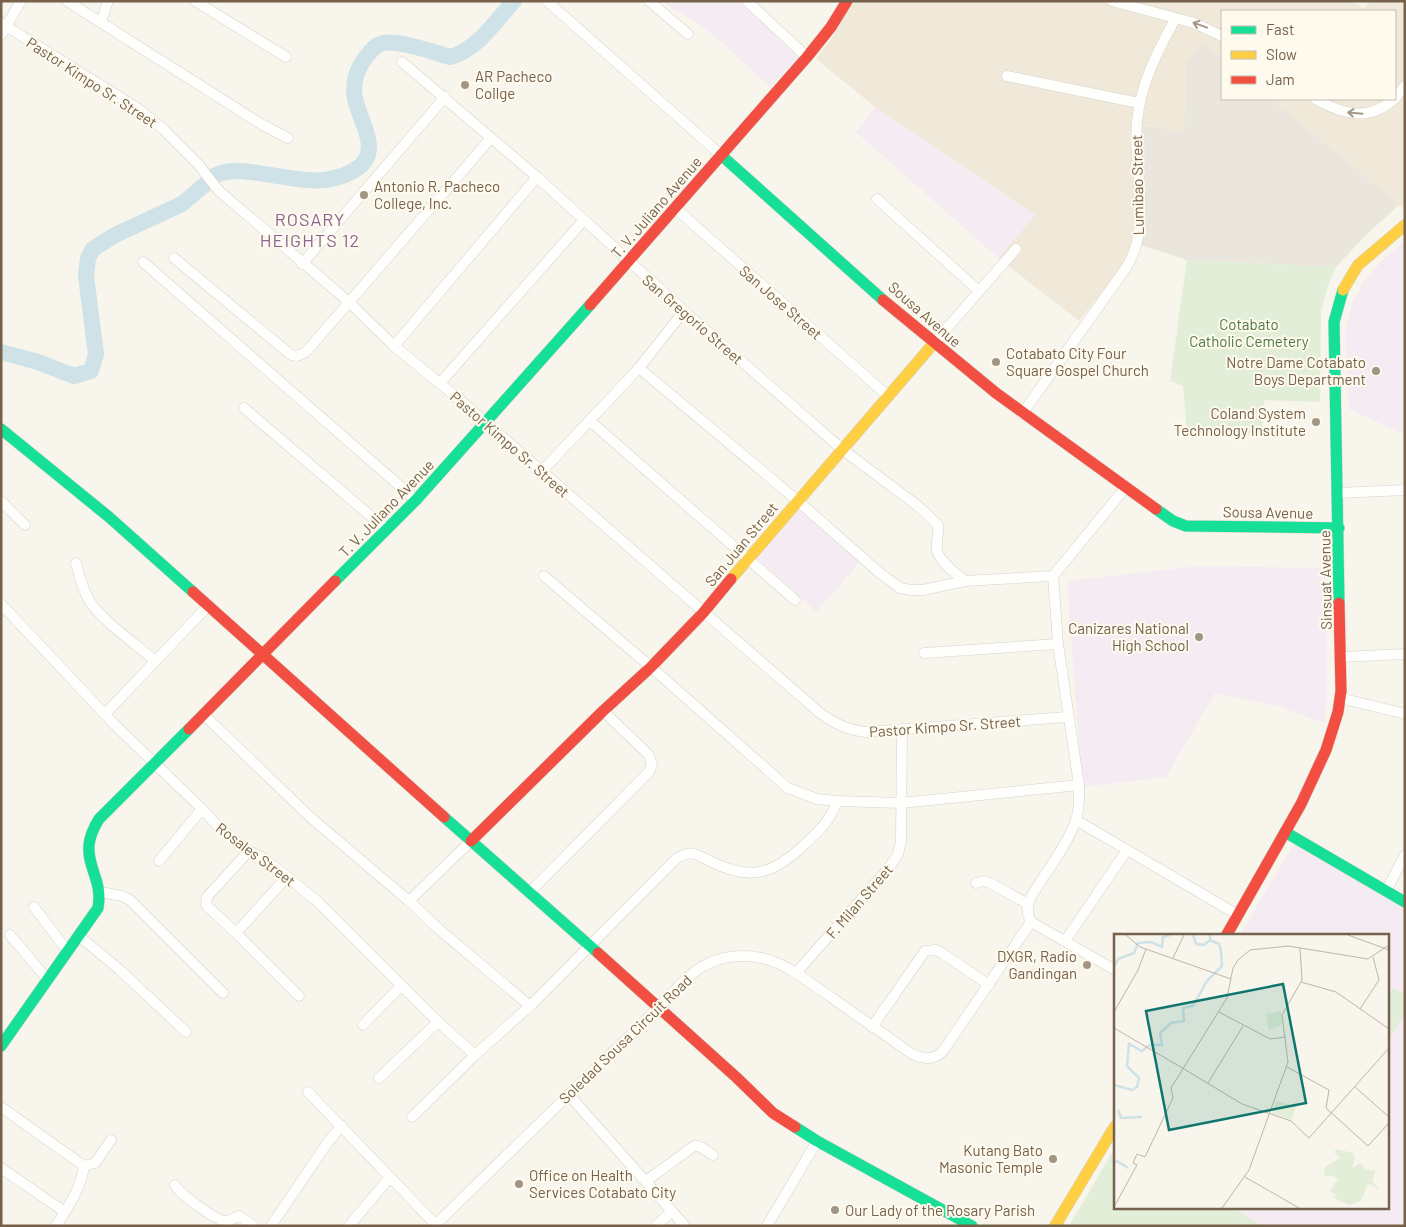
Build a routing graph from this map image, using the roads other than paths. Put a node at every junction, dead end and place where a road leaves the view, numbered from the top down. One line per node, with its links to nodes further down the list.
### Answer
1 (21, 1): 13 (street)
2 (67, 1): 12 (street)
3 (108, 1): 12 (street)
4 (196, 1): 16 (street)
5 (547, 1): 28 (street, Sousa Avenue)
6 (650, 1): 14 (street)
7 (747, 1): 10 (street)
8 (847, 1): 17 (main road, T. V. Juliano Avenue)
9 (1112, 1): 11 (street)
10 (760, 5): 17 (street)
11 (1176, 18): 15 (street, one-way to 11); 25 (street, Lumibao Street)
12 (101, 22): 26 (street)
13 (3, 28): 38 (street, Pastor Kimpo Sr. Street)
14 (688, 34)
15 (1221, 36)
16 (286, 57)
17 (807, 57): 28 (main road, T. V. Juliano Avenue)
18 (402, 62): 22 (street, San Gregorio Street)
19 (1007, 76): 25 (street)
20 (1405, 86): 21 (street)
21 (1396, 96)
22 (444, 97): 27 (street, San Gregorio Street); 38 (street)
23 (1317, 100): 24 (street, one-way to 23)
24 (1391, 100)
25 (1139, 103): 48 (street, Lumibao Street)
26 (288, 138)
27 (491, 138): 29 (street, San Gregorio Street); 40 (street)
28 (721, 155): 31 (main road, T. V. Juliano Avenue); 42 (main road, Sousa Avenue)
29 (537, 177): 32 (street, San Gregorio Street); 43 (street)
30 (877, 199): 39 (street)
31 (675, 208): 36 (main road, T. V. Juliano Avenue); 46 (street, San Jose Street)
32 (584, 221): 36 (street, San Gregorio Street); 45 (street)
33 (1405, 225): 56 (main road, Sinsuat Avenue)
34 (1016, 249): 39 (street, San Juan Street)
35 (174, 258): 40 (street)
36 (628, 261): 41 (street, San Gregorio Street); 50 (main road, T. V. Juliano Avenue)
37 (143, 262): 57 (street)
38 (302, 264): 40 (street, Pastor Kimpo Sr. Street)
39 (979, 291): 42 (street, San Juan Street)
40 (349, 302): 43 (street, Pastor Kimpo Sr. Street)
41 (684, 311): 44 (street); 52 (street, San Gregorio Street)
42 (934, 343): 46 (main road, San Juan Street); 48 (main road, Sousa Avenue)
43 (394, 346): 45 (street, Pastor Kimpo Sr. Street)
44 (639, 368): 49 (street); 59 (street)
45 (440, 383): 50 (street, Pastor Kimpo Sr. Street)
46 (888, 396): 52 (main road, San Juan Street)
47 (244, 408): 62 (street)
48 (1022, 414): 54 (main road, Sousa Avenue)
49 (590, 421): 53 (street); 63 (street)
50 (486, 422): 53 (street, Pastor Kimpo Sr. Street); 57 (main road, T. V. Juliano Avenue)
51 (1, 429): 70 (main road)
52 (843, 450): 59 (main road, San Juan Street); 67 (street, San Gregorio Street)
53 (542, 471): 71 (street, Pastor Kimpo Sr. Street)
54 (1126, 487): 61 (main road, Sousa Avenue); 66 (street)
55 (1405, 490): 56 (street)
56 (1338, 493): 61 (main road, Sinsuat Avenue)
57 (416, 500): 62 (main road, T. V. Juliano Avenue)
58 (1, 501): 60 (street)
59 (798, 501): 63 (main road, San Juan Street); 67 (street)
60 (25, 525)
61 (1339, 528): 76 (main road, Sinsuat Avenue)
62 (387, 530): 75 (main road, T. V. Juliano Avenue)
63 (748, 558): 68 (street); 71 (main road, San Juan Street)
64 (76, 563): 77 (street)
65 (544, 576): 78 (street)
66 (1053, 576): 67 (street); 72 (street, Soledad Sousa Circuit Road)
67 (965, 581)
68 (795, 600)
69 (1, 604): 81 (street, Rosales Street)
70 (208, 606): 75 (main road); 77 (street)
71 (703, 612): 78 (main road, San Juan Street); 85 (street, Pastor Kimpo Sr. Street)
72 (1058, 644): 73 (street); 84 (street, Soledad Sousa Circuit Road)
73 (924, 652)
74 (1405, 654): 76 (street)
75 (264, 655): 83 (main road, T. V. Juliano Avenue); 93 (main road)
76 (1341, 657): 79 (main road, Sinsuat Avenue)
77 (155, 661): 81 (street)
78 (651, 667): 80 (main road, San Juan Street); 88 (street)
79 (1340, 698): 82 (street); 92 (main road, Sinsuat Avenue)
80 (603, 711): 93 (main road, San Juan Street); 102 (street)
81 (105, 714): 86 (street, Rosales Street)
82 (1405, 714)
83 (204, 715): 86 (main road, T. V. Juliano Avenue); 103 (street)
84 (1067, 717): 85 (street, Pastor Kimpo Sr. Street); 87 (street, Soledad Sousa Circuit Road)
85 (902, 729): 89 (street, F. Milan Street)
86 (155, 763): 90 (street, Rosales Street); 101 (main road, T. V. Juliano Avenue)
87 (1079, 785): 89 (street); 91 (street, Soledad Sousa Circuit Road)
88 (837, 801): 89 (street); 113 (street)
89 (902, 803): 116 (street, F. Milan Street)
90 (202, 809): 95 (street, Rosales Street); 97 (street)
91 (1076, 820): 94 (street); 106 (street, Soledad Sousa Circuit Road)
92 (1286, 832): 100 (main road); 107 (main road, Sinsuat Avenue)
93 (471, 841): 102 (main road); 103 (street)
94 (1127, 850): 107 (street); 112 (street)
95 (249, 851): 98 (street, Rosales Street); 108 (street)
96 (1405, 855): 100 (street)
97 (159, 861)
98 (287, 877): 108 (street); 119 (street, Rosales Street)
99 (976, 883): 106 (street)
100 (1386, 891): 104 (main road)
101 (100, 892): 111 (main road); 120 (street)
102 (530, 892): 113 (main road)
103 (409, 901): 122 (street)
104 (1405, 902)
105 (34, 907): 114 (street)
106 (1029, 913): 112 (street); 118 (street, Soledad Sousa Circuit Road)
107 (1238, 916): 109 (main road, Sinsuat Avenue)
108 (236, 933): 121 (street)
109 (1227, 934)
110 (10, 935): 117 (street)
111 (80, 936): 114 (main road); 127 (street)
112 (1065, 941): 115 (street)
113 (590, 944): 122 (street); 123 (main road)
114 (68, 952): 117 (main road)
115 (1114, 969)
116 (796, 973): 123 (street, Soledad Sousa Circuit Road); 126 (street, Soledad Sousa Circuit Road)
117 (48, 980): 128 (main road)
118 (990, 985): 126 (street, Soledad Sousa Circuit Road); 126 (street)
119 (401, 986): 124 (street, Rosales Street); 125 (street)
120 (223, 992)
121 (299, 996)
122 (530, 1006): 129 (street)
123 (659, 1007): 132 (street, Soledad Sousa Circuit Road); 138 (main road)
124 (438, 1022): 129 (street, Rosales Street); 130 (street)
125 (363, 1025)
126 (872, 1026)
127 (186, 1032)
128 (1, 1046)
129 (475, 1056): 134 (street)
130 (379, 1078)
131 (308, 1092): 135 (street)
132 (569, 1095): 143 (street); 147 (street, Soledad Sousa Circuit Road)
133 (1, 1107): 140 (street)
134 (412, 1117)
135 (342, 1126): 142 (street); 150 (street)
136 (1114, 1128): 156 (main road)
137 (111, 1140): 140 (street)
138 (817, 1141): 154 (street); 155 (main road)
139 (713, 1155): 143 (street)
140 (84, 1166): 146 (street)
141 (1, 1168): 146 (street)
142 (390, 1178): 147 (street); 151 (street)
143 (646, 1181): 145 (street)
144 (175, 1185): 149 (street)
145 (672, 1211): 152 (street); 153 (street)
146 (65, 1212): 148 (street)
147 (435, 1225)
148 (56, 1226)
149 (254, 1226)
150 (271, 1226)
151 (349, 1226)
152 (656, 1226)
153 (686, 1226)
154 (767, 1226)
155 (972, 1226)
156 (1055, 1226)

